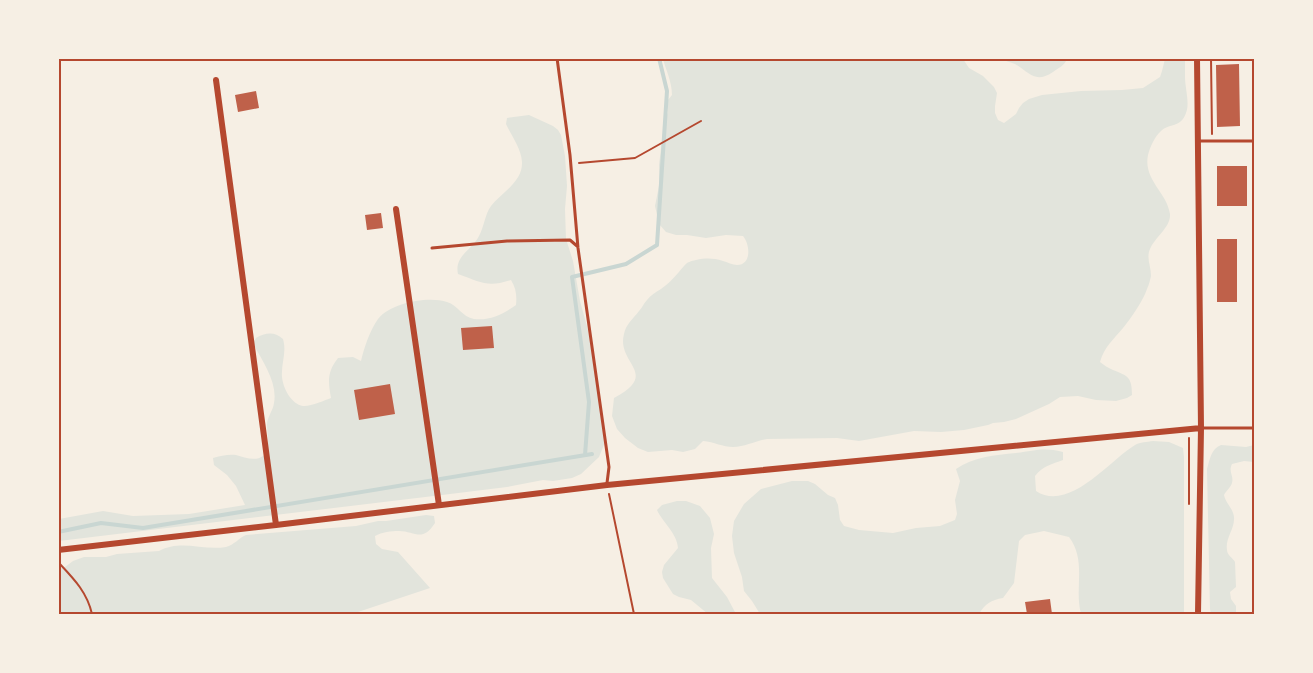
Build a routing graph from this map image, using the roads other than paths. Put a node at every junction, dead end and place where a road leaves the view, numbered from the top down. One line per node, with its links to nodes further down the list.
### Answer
1 (557, 58): 8 (lane)
2 (1197, 58): 4 (street)
3 (216, 80): 13 (street)
4 (1197, 141): 5 (lane); 9 (street)
5 (1254, 141)
6 (396, 209): 12 (street)
7 (432, 248): 8 (lane)
8 (578, 248): 11 (lane)
9 (1201, 428): 10 (lane); 11 (street); 15 (street)
10 (1254, 428)
11 (607, 485): 12 (street)
12 (439, 505): 13 (street)
13 (276, 525): 14 (street)
14 (58, 550)
15 (1198, 615)

